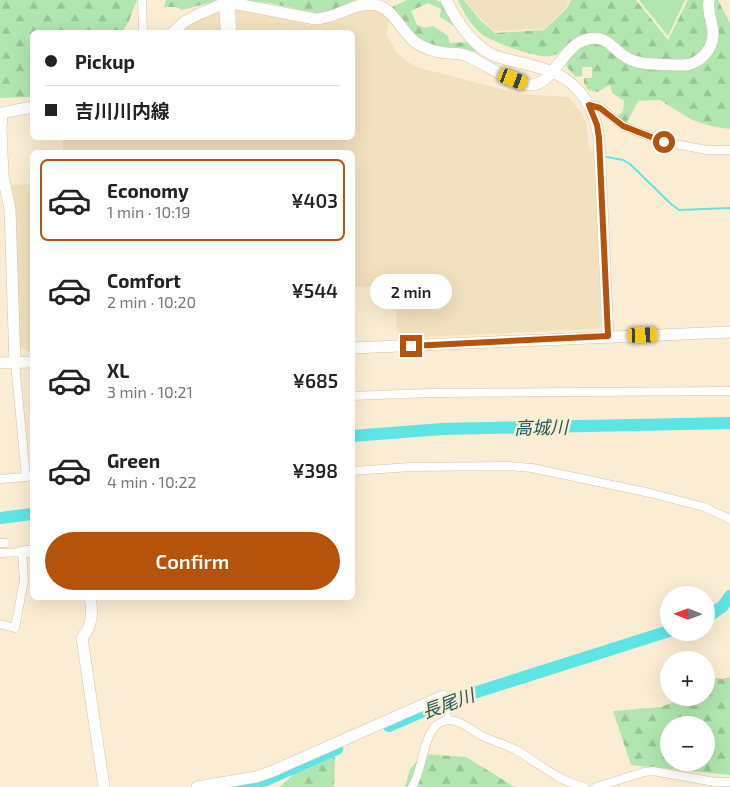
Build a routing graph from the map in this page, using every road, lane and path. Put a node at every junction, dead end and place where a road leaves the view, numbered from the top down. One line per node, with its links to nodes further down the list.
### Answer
1 (142, 0): 5 (street)
2 (446, 0): 9 (street)
3 (710, 0): 9 (street)
4 (227, 4): 6 (street); 7 (street); 8 (street); 9 (street)
5 (143, 30)
6 (175, 30)
7 (225, 30)
8 (232, 30)
9 (552, 72): 10 (street)
10 (589, 105): 13 (street); 16 (street)
11 (30, 107): 12 (street)
12 (1, 112): 14 (street)
13 (730, 150)
14 (2, 184): 20 (street)
15 (730, 332): 16 (street)
16 (608, 336): 17 (street)
17 (355, 348)
18 (30, 362): 20 (street)
19 (0, 363): 20 (street)
20 (15, 363): 24 (street)
21 (730, 391): 22 (street)
22 (355, 396)
23 (355, 471): 26 (street)
24 (29, 476): 25 (street)
25 (0, 479)
26 (730, 519)
27 (27, 552): 28 (street); 29 (street)
28 (0, 553)
29 (24, 580): 30 (street); 32 (street)
30 (30, 580)
31 (90, 600): 37 (street)
32 (0, 624)
33 (444, 701): 34 (street); 36 (street)
34 (447, 720): 39 (street); 40 (street)
35 (730, 782): 41 (street)
36 (220, 785): 38 (street)
37 (104, 787)
38 (196, 787)
39 (412, 787)
40 (584, 787)
41 (596, 787)

